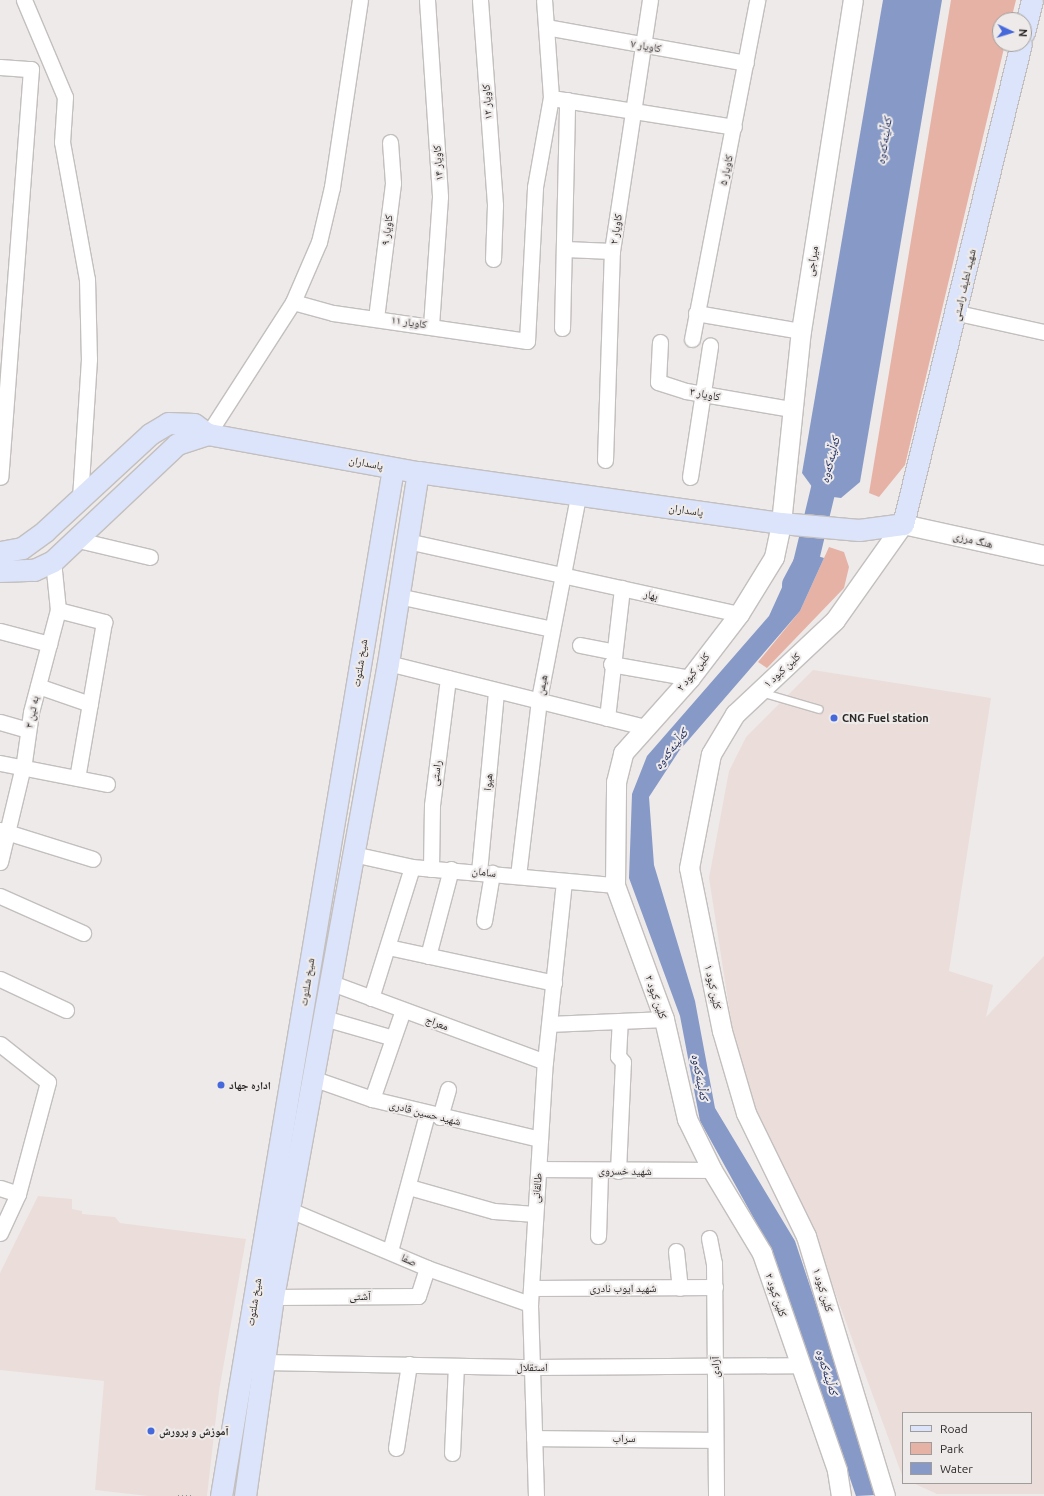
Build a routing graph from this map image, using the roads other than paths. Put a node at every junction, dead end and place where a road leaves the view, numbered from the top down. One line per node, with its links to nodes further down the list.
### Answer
1 (24, 0): 45 (street)
2 (360, 0): 24 (street)
3 (427, 0): 28 (street, کاویار ۱۴)
4 (480, 0): 23 (street, کاویار ۱۲)
5 (544, 0): 11 (street)
6 (650, 0): 12 (street, کاویار ۲)
7 (757, 0): 14 (street, کاویار ۵)
8 (853, 0): 30 (street, میراجی)
9 (1032, 0): 10 (main road)
10 (1029, 12)
11 (546, 27): 12 (street, کاویار ۷); 16 (street)
12 (643, 46): 14 (street, کاویار ۷); 18 (street, کاویار ۲)
13 (1019, 52): 26 (main road, شهید لطیف راستی)
14 (746, 63): 19 (street, کاویار ۵)
15 (0, 67): 37 (street)
16 (551, 98): 17 (street); 28 (street, کاویار ۱۱)
17 (567, 100): 18 (street); 21 (street)
18 (634, 110): 19 (street); 22 (street, کاویار ۲)
19 (734, 127): 25 (street, کاویار ۵)
20 (390, 142): 27 (street, کاویار ۹)
21 (565, 249): 22 (street); 29 (street)
22 (612, 251): 39 (street, کاویار ۲)
23 (493, 259)
24 (293, 302): 27 (street, کاویار ۱۱); 38 (street)
25 (696, 313): 30 (street); 32 (street, کاویار ۵)
26 (958, 313): 31 (street); 47 (main road, شهید لطیف راستی)
27 (376, 318): 28 (street, کاویار ۱۱)
28 (431, 325)
29 (562, 328)
30 (800, 331): 36 (street, میراجی)
31 (1044, 332)
32 (692, 339)
33 (660, 342): 35 (street, کاویار ۳)
34 (710, 346): 35 (street)
35 (704, 394): 36 (street, کاویار ۳); 43 (street)
36 (791, 409): 46 (street, میراجی)
37 (2, 417): 42 (street)
38 (208, 434): 40 (main road, پاسداران); 45 (main road); 48 (main road, پاسداران)
39 (605, 460)
40 (393, 468): 41 (main road, پاسداران); 146 (main road, شیخ شلتوت)
41 (418, 472): 44 (main road, پاسداران); 49 (main road, شیخ شلتوت)
42 (0, 477)
43 (690, 477)
44 (578, 496): 46 (main road, پاسداران); 55 (street, هیمن)
45 (80, 500): 50 (main road)
46 (781, 523): 47 (main road, پاسداران); 59 (street, کلین کبود ۲)
47 (903, 524): 51 (street, هنگ مرزی); 70 (street, کلین کبود ۱)
48 (74, 539): 52 (street); 53 (main road, پاسداران)
49 (407, 541): 55 (street, بهار); 57 (main road, شیخ شلتوت)
50 (0, 552)
51 (1044, 555)
52 (150, 557)
53 (53, 562): 54 (main road, پاسداران); 58 (street, به تین ۳)
54 (0, 571)
55 (564, 576): 56 (street, بهار); 60 (street, هیمن)
56 (622, 588): 59 (street, بهار); 64 (street)
57 (398, 596): 60 (street); 65 (main road, شیخ شلتوت)
58 (58, 610): 62 (street, به تین ۳); 72 (street)
59 (738, 614): 67 (street, کلین کبود ۲)
60 (552, 629): 71 (street, هیمن)
61 (0, 631): 62 (street)
62 (49, 644): 68 (street, به تین ۳)
63 (580, 645): 64 (street)
64 (612, 657): 67 (street); 74 (street)
65 (388, 663): 66 (street); 83 (main road, شیخ شلتوت)
66 (448, 678): 69 (street); 88 (street, راستی)
67 (690, 678): 76 (street, کلین کبود ۲)
68 (38, 686): 72 (street); 77 (street, به تین ۳)
69 (496, 691): 71 (street); 89 (street, هیوا)
70 (759, 692): 73 (lane); 151 (street, کلین کبود ۱)
71 (539, 699): 74 (street); 90 (street, هیمن)
72 (90, 704): 80 (street)
73 (819, 709)
74 (607, 718): 76 (street)
75 (0, 722): 77 (street)
76 (644, 727): 92 (street, کلین کبود ۲)
77 (28, 730): 79 (street, به تین ۳)
78 (0, 763): 79 (street)
79 (23, 766): 80 (street); 82 (street, به تین ۳)
80 (77, 778): 81 (street)
81 (107, 784)
82 (4, 831): 84 (street); 85 (street, به تین ۳)
83 (353, 854): 86 (street, سامان); 99 (main road, شیخ شلتوت)
84 (93, 859)
85 (0, 862)
86 (412, 867): 88 (street, سامان); 96 (street)
87 (451, 868): 88 (street, سامان); 89 (street, سامان); 97 (street)
88 (431, 869)
89 (486, 872): 90 (street, سامان); 94 (street, هیوا)
90 (518, 876): 91 (street, سامان)
91 (564, 882): 92 (street, سامان); 100 (street, طالقانی)
92 (615, 885): 105 (street, کلین کبود ۲)
93 (0, 896): 95 (street)
94 (484, 920)
95 (83, 933)
96 (388, 947): 97 (street); 101 (street)
97 (428, 956): 100 (street)
98 (0, 979): 102 (street)
99 (329, 982): 101 (street, معراج); 104 (main road, شیخ شلتوت)
100 (554, 983): 107 (street, طالقانی)
101 (371, 998): 103 (street, معراج)
102 (66, 1010)
103 (403, 1010): 108 (street); 110 (street, معراج)
104 (324, 1018): 108 (street); 111 (main road, شیخ شلتوت)
105 (664, 1019): 106 (street); 117 (street, کلین کبود ۲)
106 (620, 1021): 107 (street); 119 (street)
107 (550, 1024): 110 (street, طالقانی)
108 (390, 1037): 113 (street)
109 (0, 1044): 122 (street)
110 (545, 1062): 115 (street, طالقانی)
111 (312, 1078): 113 (street, شهید حسین قادری); 123 (main road, شیخ شلتوت)
112 (448, 1089): 114 (street)
113 (372, 1099): 114 (street, شهید حسین قادری)
114 (434, 1116): 115 (street, شهید حسین قادری); 120 (street)
115 (540, 1140): 116 (street, طالقانی)
116 (539, 1169): 118 (street, شهید خسروی); 124 (street, طالقانی)
117 (712, 1170): 119 (street, شهید خسروی); 138 (street, کلین کبود ۲)
118 (600, 1171): 119 (street, شهید خسروی); 126 (street)
119 (618, 1171)
120 (409, 1187): 124 (street); 128 (street)
121 (0, 1188): 122 (street)
122 (18, 1194): 125 (street)
123 (290, 1210): 128 (street, صفا); 134 (main road, شیخ شلتوت)
124 (535, 1214): 132 (street, طالقانی)
125 (0, 1233)
126 (598, 1236)
127 (710, 1238): 131 (street, آزادی)
128 (390, 1251): 130 (street, صفا)
129 (676, 1251): 133 (street)
130 (428, 1268): 134 (street, آشتی); 135 (street, صفا)
131 (715, 1287): 133 (street, شهید ایوب نادری); 140 (street, آزادی)
132 (532, 1288): 133 (street, شهید ایوب نادری); 135 (street, طالقانی)
133 (680, 1288)
134 (273, 1297): 136 (main road, شیخ شلتوت)
135 (530, 1304): 141 (street, طالقانی)
136 (264, 1362): 137 (street, استقلال); 147 (main road, شیخ شلتوت)
137 (409, 1364): 139 (street, استقلال); 144 (street)
138 (800, 1365): 140 (street, استقلال); 150 (street, کلین کبود ۲)
139 (456, 1366): 141 (street, استقلال); 145 (street)
140 (715, 1366): 141 (street, استقلال); 143 (street, آزادی)
141 (533, 1367): 142 (street, طالقانی)
142 (534, 1438): 143 (street, سراب); 148 (street, طالقانی)
143 (714, 1440): 149 (street, آزادی)
144 (396, 1448)
145 (452, 1453)
146 (222, 1496)
147 (245, 1496)
148 (536, 1496)
149 (716, 1496)
150 (841, 1496)
151 (885, 1496)

